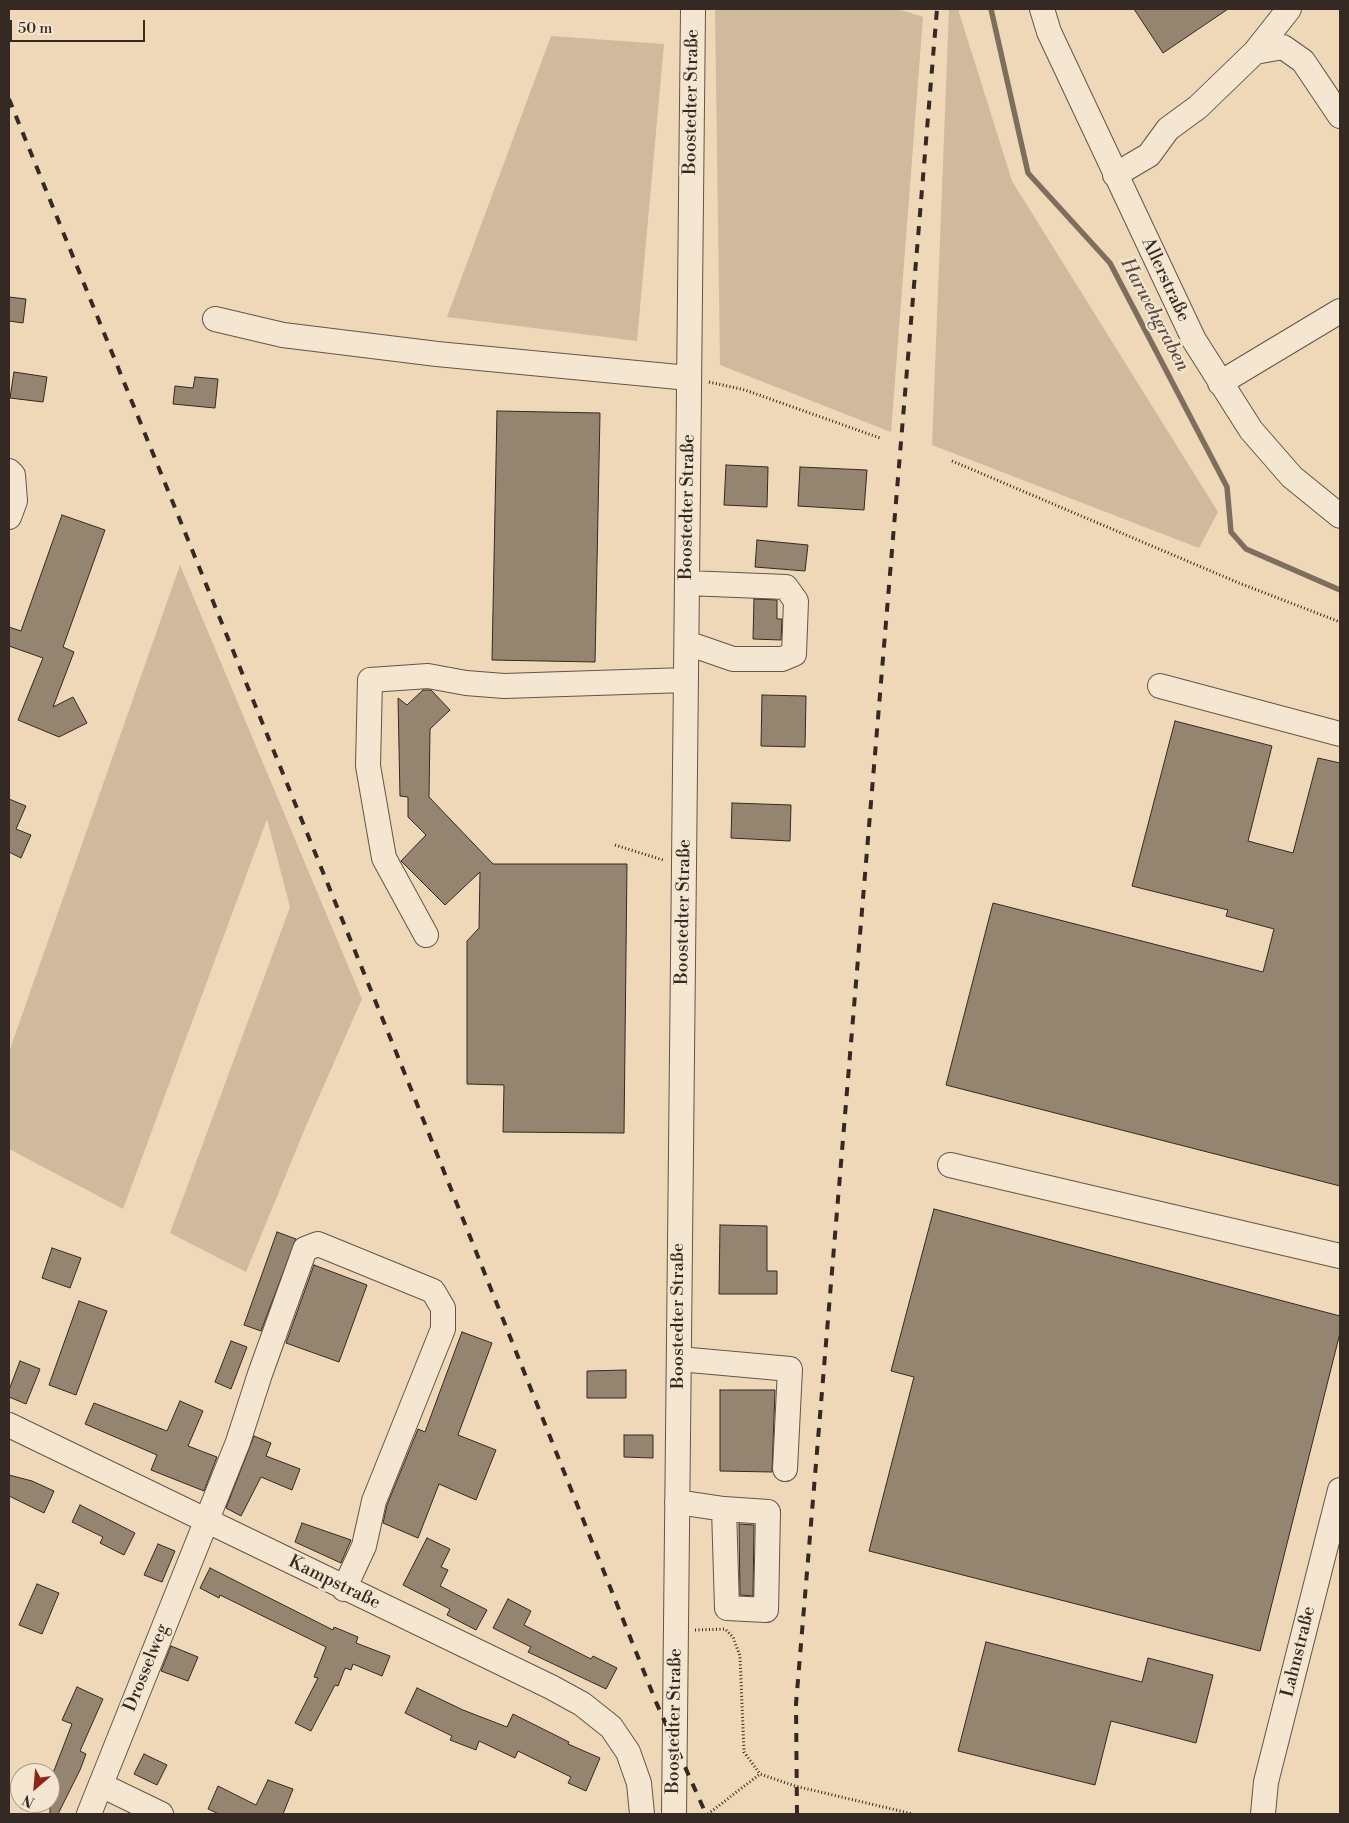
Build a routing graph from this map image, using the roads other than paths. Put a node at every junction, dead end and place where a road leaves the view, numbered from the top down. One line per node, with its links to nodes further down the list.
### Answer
1 (693, 9): 9 (street, Boostedter Straße)
2 (1042, 9): 6 (street, Allerstraße)
3 (1289, 9): 4 (street)
4 (1255, 52): 5 (street); 6 (street)
5 (1340, 116)
6 (1115, 175): 10 (street, Allerstraße)
7 (1340, 311): 10 (street)
8 (215, 319): 9 (street)
9 (689, 378): 14 (street, Boostedter Straße)
10 (1220, 383): 12 (street, Allerstraße)
11 (9, 471): 13 (street)
12 (1340, 516)
13 (9, 517)
14 (687, 583): 15 (street, Boostedter Straße); 15 (street)
15 (687, 643): 16 (street, Boostedter Straße)
16 (686, 680): 19 (street); 22 (street, Boostedter Straße)
17 (1160, 686): 18 (street)
18 (1340, 734)
19 (426, 934)
20 (950, 1164): 21 (street)
21 (1340, 1256)
22 (679, 1359): 24 (street); 26 (street, Boostedter Straße)
23 (9, 1425): 28 (street, Kampstraße)
24 (785, 1469)
25 (1340, 1490): 35 (street, Lahnstraße)
26 (677, 1502): 27 (street); 34 (street, Boostedter Straße)
27 (724, 1509)
28 (206, 1520): 29 (street, Kampstraße); 29 (street, Drosselweg); 30 (street, Drosselweg)
29 (344, 1589): 33 (street, Kampstraße)
30 (101, 1785): 31 (street, Drosselweg); 32 (street)
31 (89, 1814)
32 (161, 1814)
33 (642, 1814)
34 (674, 1814)
35 (1263, 1814)

